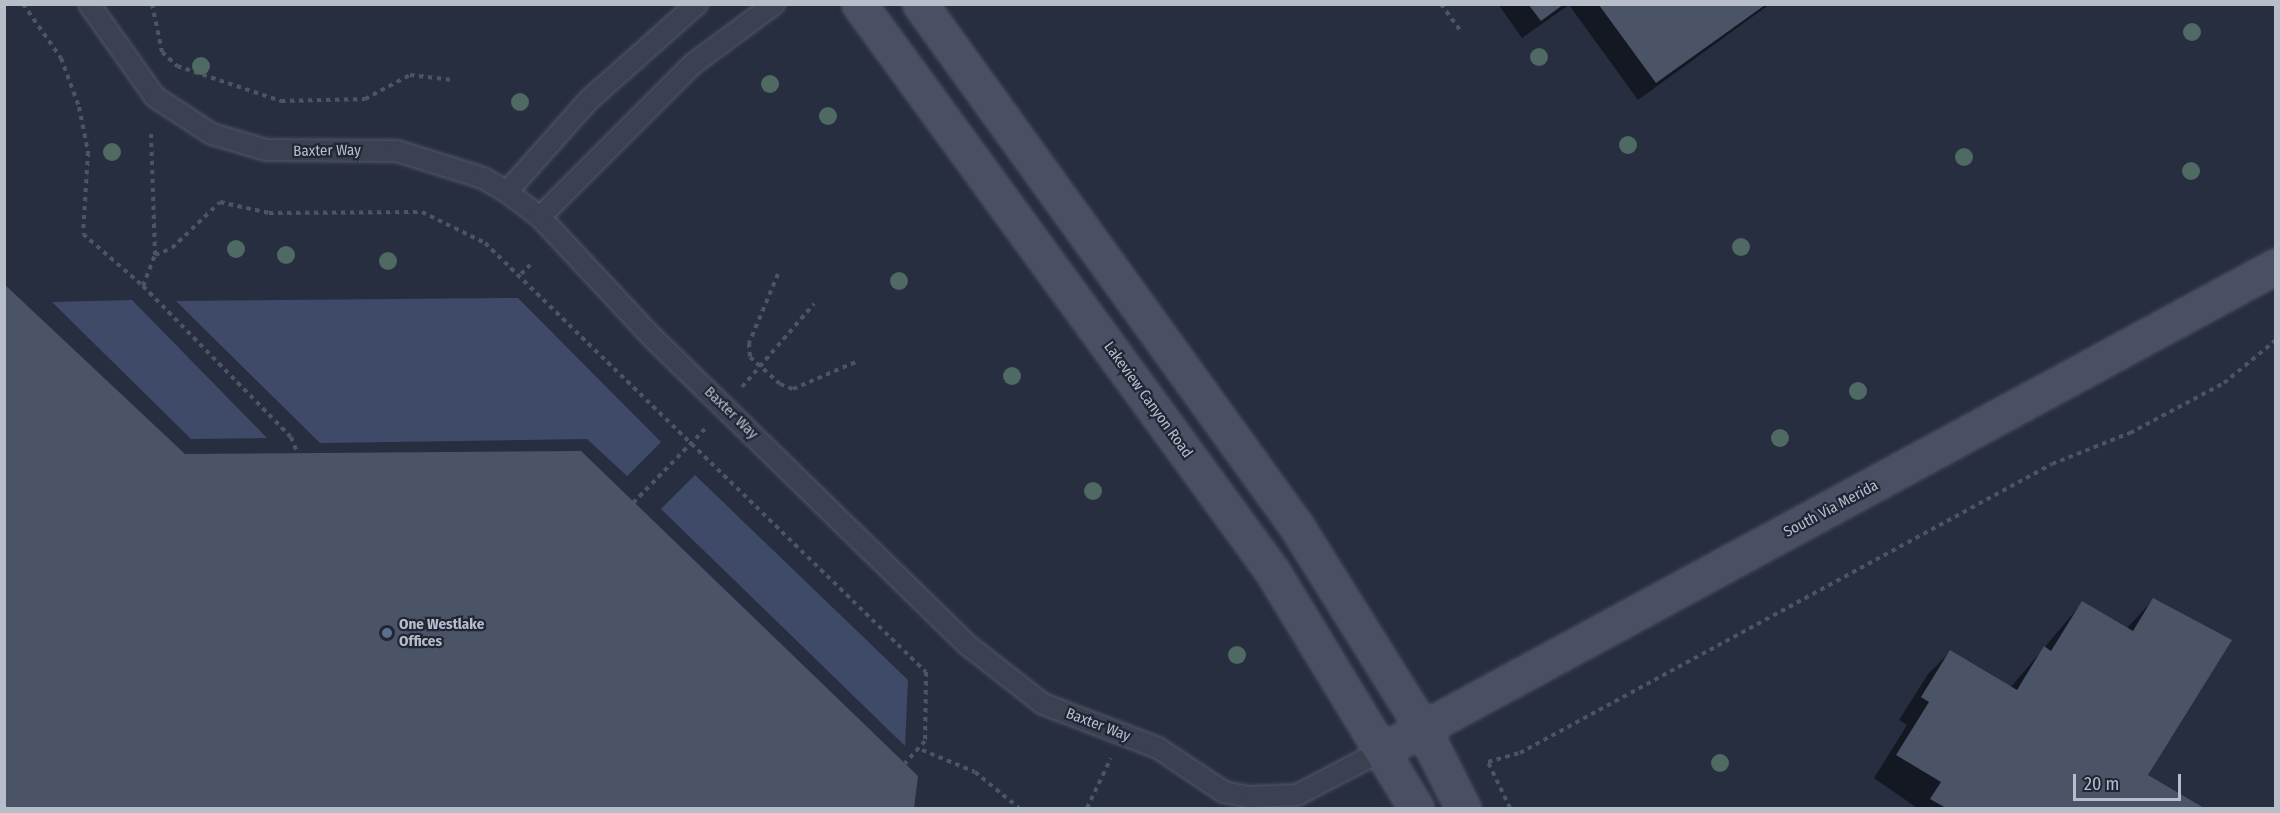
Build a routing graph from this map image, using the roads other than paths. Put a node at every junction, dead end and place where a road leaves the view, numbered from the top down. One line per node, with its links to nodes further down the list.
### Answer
1 (89, 4): 6 (lane, Baxter Way)
2 (697, 4): 6 (lane)
3 (774, 4): 7 (lane)
4 (860, 4): 10 (street, Lakeview Canyon Road)
5 (920, 4): 9 (street)
6 (507, 192): 7 (lane, Baxter Way)
7 (540, 217): 10 (lane, Baxter Way)
8 (2276, 266): 9 (street, South Via Merida)
9 (1422, 727): 10 (street, South Via Merida); 12 (street)
10 (1385, 749): 11 (street, Lakeview Canyon Road)
11 (1416, 808)
12 (1463, 808)

